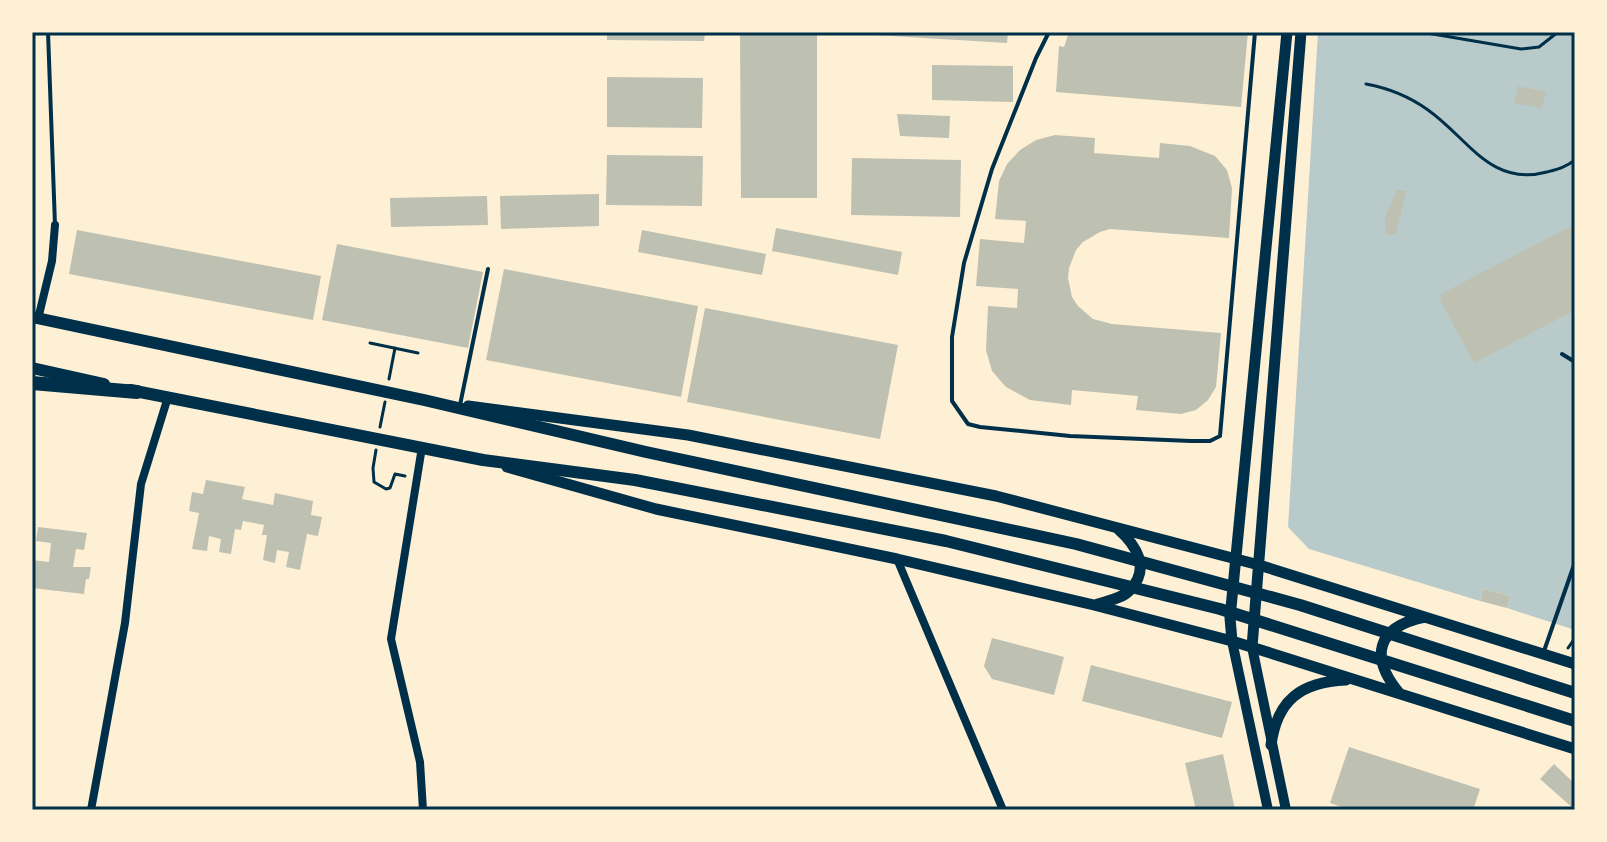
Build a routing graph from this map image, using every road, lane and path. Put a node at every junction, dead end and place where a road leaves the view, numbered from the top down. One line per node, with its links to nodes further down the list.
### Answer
1 (48, 32): 10 (lane)
2 (1049, 32): 3 (lane)
3 (1255, 32)
4 (1287, 32): 30 (main road)
5 (1301, 32): 33 (main road)
6 (1421, 32): 7 (path)
7 (1558, 32)
8 (1366, 84): 9 (path)
9 (1575, 160)
10 (55, 225): 12 (street)
11 (488, 269): 25 (lane)
12 (35, 318): 24 (main road)
13 (370, 343): 14 (path)
14 (395, 348): 15 (path); 19 (path)
15 (418, 353)
16 (1562, 354): 17 (lane)
17 (1575, 362)
18 (32, 368): 21 (main road)
19 (389, 378)
20 (32, 383): 21 (highway)
21 (137, 392): 23 (main road)
22 (386, 393): 28 (path)
23 (168, 397): 26 (main road); 46 (street)
24 (424, 400): 25 (main road); 41 (main road)
25 (460, 405): 29 (main road)
26 (422, 447): 27 (main road); 47 (street)
27 (483, 460): 31 (main road); 43 (main road)
28 (395, 474)
29 (1115, 525): 30 (main road); 34 (main road)
30 (1236, 558): 33 (main road); 36 (main road)
31 (897, 559): 34 (main road); 48 (street)
32 (1575, 562): 38 (lane)
33 (1259, 565): 35 (main road); 37 (main road)
34 (1094, 605): 36 (main road)
35 (1426, 617): 38 (main road); 42 (main road)
36 (1232, 641): 37 (main road); 49 (street)
37 (1252, 647): 40 (main road); 44 (street)
38 (1543, 653): 39 (main road)
39 (1575, 664)
40 (1354, 680): 42 (main road); 44 (main road)
41 (1570, 691)
42 (1400, 694): 45 (main road)
43 (1575, 721)
44 (1271, 745): 50 (street)
45 (1575, 749)
46 (91, 810)
47 (423, 810)
48 (1003, 810)
49 (1268, 810)
50 (1286, 810)

